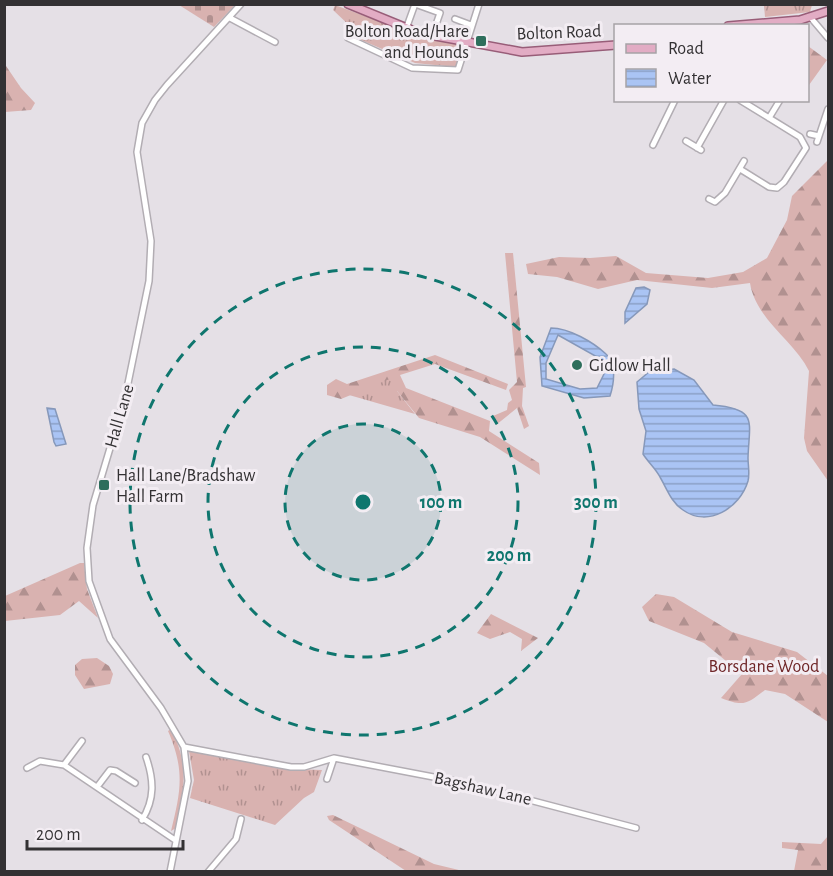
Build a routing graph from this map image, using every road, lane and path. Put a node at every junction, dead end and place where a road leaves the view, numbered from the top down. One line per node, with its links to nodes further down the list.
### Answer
1 (241, 4): 7 (street, Hall Lane)
2 (348, 4): 12 (main road, Bolton Road)
3 (415, 4): 5 (street); 12 (street)
4 (479, 4): 11 (street)
5 (428, 7): 13 (street)
6 (828, 11): 8 (main road)
7 (230, 18): 17 (street); 32 (street, Hall Lane)
8 (812, 18): 10 (main road); 15 (street)
9 (455, 19): 11 (street)
10 (749, 24)
11 (471, 26): 16 (street)
12 (406, 29): 13 (main road, Bolton Road)
13 (432, 36): 16 (main road, Bolton Road)
14 (348, 38): 16 (street)
15 (828, 38)
16 (466, 41): 18 (main road, Bolton Road)
17 (275, 42)
18 (614, 45)
19 (674, 102): 27 (street)
20 (723, 102): 26 (street)
21 (743, 102): 24 (street)
22 (779, 102): 24 (street)
23 (828, 109): 25 (street)
24 (769, 118): 29 (street)
25 (810, 134)
26 (686, 141)
27 (653, 145)
28 (744, 161): 29 (street)
29 (740, 169): 30 (street)
30 (712, 203)
31 (82, 741): 35 (street)
32 (184, 747): 34 (street); 45 (street, Hall Lane)
33 (146, 757): 41 (street)
34 (331, 759): 37 (street); 43 (street, Bagshaw Lane)
35 (64, 765): 36 (street); 39 (street)
36 (27, 768)
37 (327, 779)
38 (135, 783): 39 (street)
39 (97, 787): 41 (street)
40 (241, 819): 42 (street)
41 (142, 820): 45 (street)
42 (238, 828): 44 (street); 47 (street)
43 (636, 828)
44 (246, 830)
45 (175, 840): 46 (street, Hall Lane)
46 (170, 872)
47 (208, 872)

